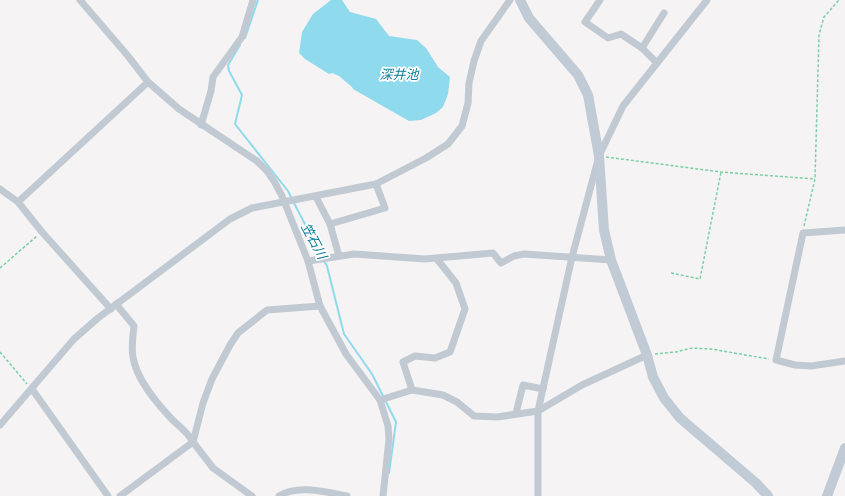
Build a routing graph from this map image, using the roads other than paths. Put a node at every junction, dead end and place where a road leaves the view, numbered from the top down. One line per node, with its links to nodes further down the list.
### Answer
1 (80, 0): 10 (street)
2 (253, 0): 11 (street)
3 (510, 0): 13 (street)
4 (520, 0): 12 (street)
5 (600, 0): 8 (street)
6 (707, 0): 9 (street)
7 (664, 13): 8 (street)
8 (642, 48): 9 (street)
9 (657, 64): 12 (street)
10 (148, 82): 11 (street); 16 (street)
11 (201, 125): 17 (street)
12 (599, 156): 21 (street); 23 (street)
13 (376, 184): 15 (street); 18 (street)
14 (0, 188): 16 (street)
15 (316, 197): 17 (street); 18 (street)
16 (18, 202): 26 (street)
17 (285, 202): 24 (street); 26 (street)
18 (330, 224): 20 (street)
19 (845, 230): 28 (street)
20 (339, 256): 22 (street); 24 (street)
21 (572, 257): 22 (street); 23 (street); 30 (street)
22 (437, 259): 31 (street)
23 (611, 260): 27 (street)
24 (308, 261): 25 (street)
25 (320, 306): 32 (street); 36 (street)
26 (114, 307): 29 (street); 36 (street)
27 (647, 355): 33 (street); 45 (street)
28 (845, 361)
29 (32, 389): 35 (street); 38 (street)
30 (543, 389): 33 (street); 34 (street)
31 (412, 390): 32 (street); 34 (street)
32 (380, 400): 43 (street)
33 (538, 411): 34 (street); 44 (street)
34 (516, 413)
35 (0, 425)
36 (193, 442): 39 (street); 40 (street)
37 (845, 448): 46 (street)
38 (108, 496)
39 (120, 496)
40 (252, 496)
41 (279, 496): 42 (street)
42 (347, 496)
43 (383, 496)
44 (538, 496)
45 (768, 496)
46 (827, 496)

